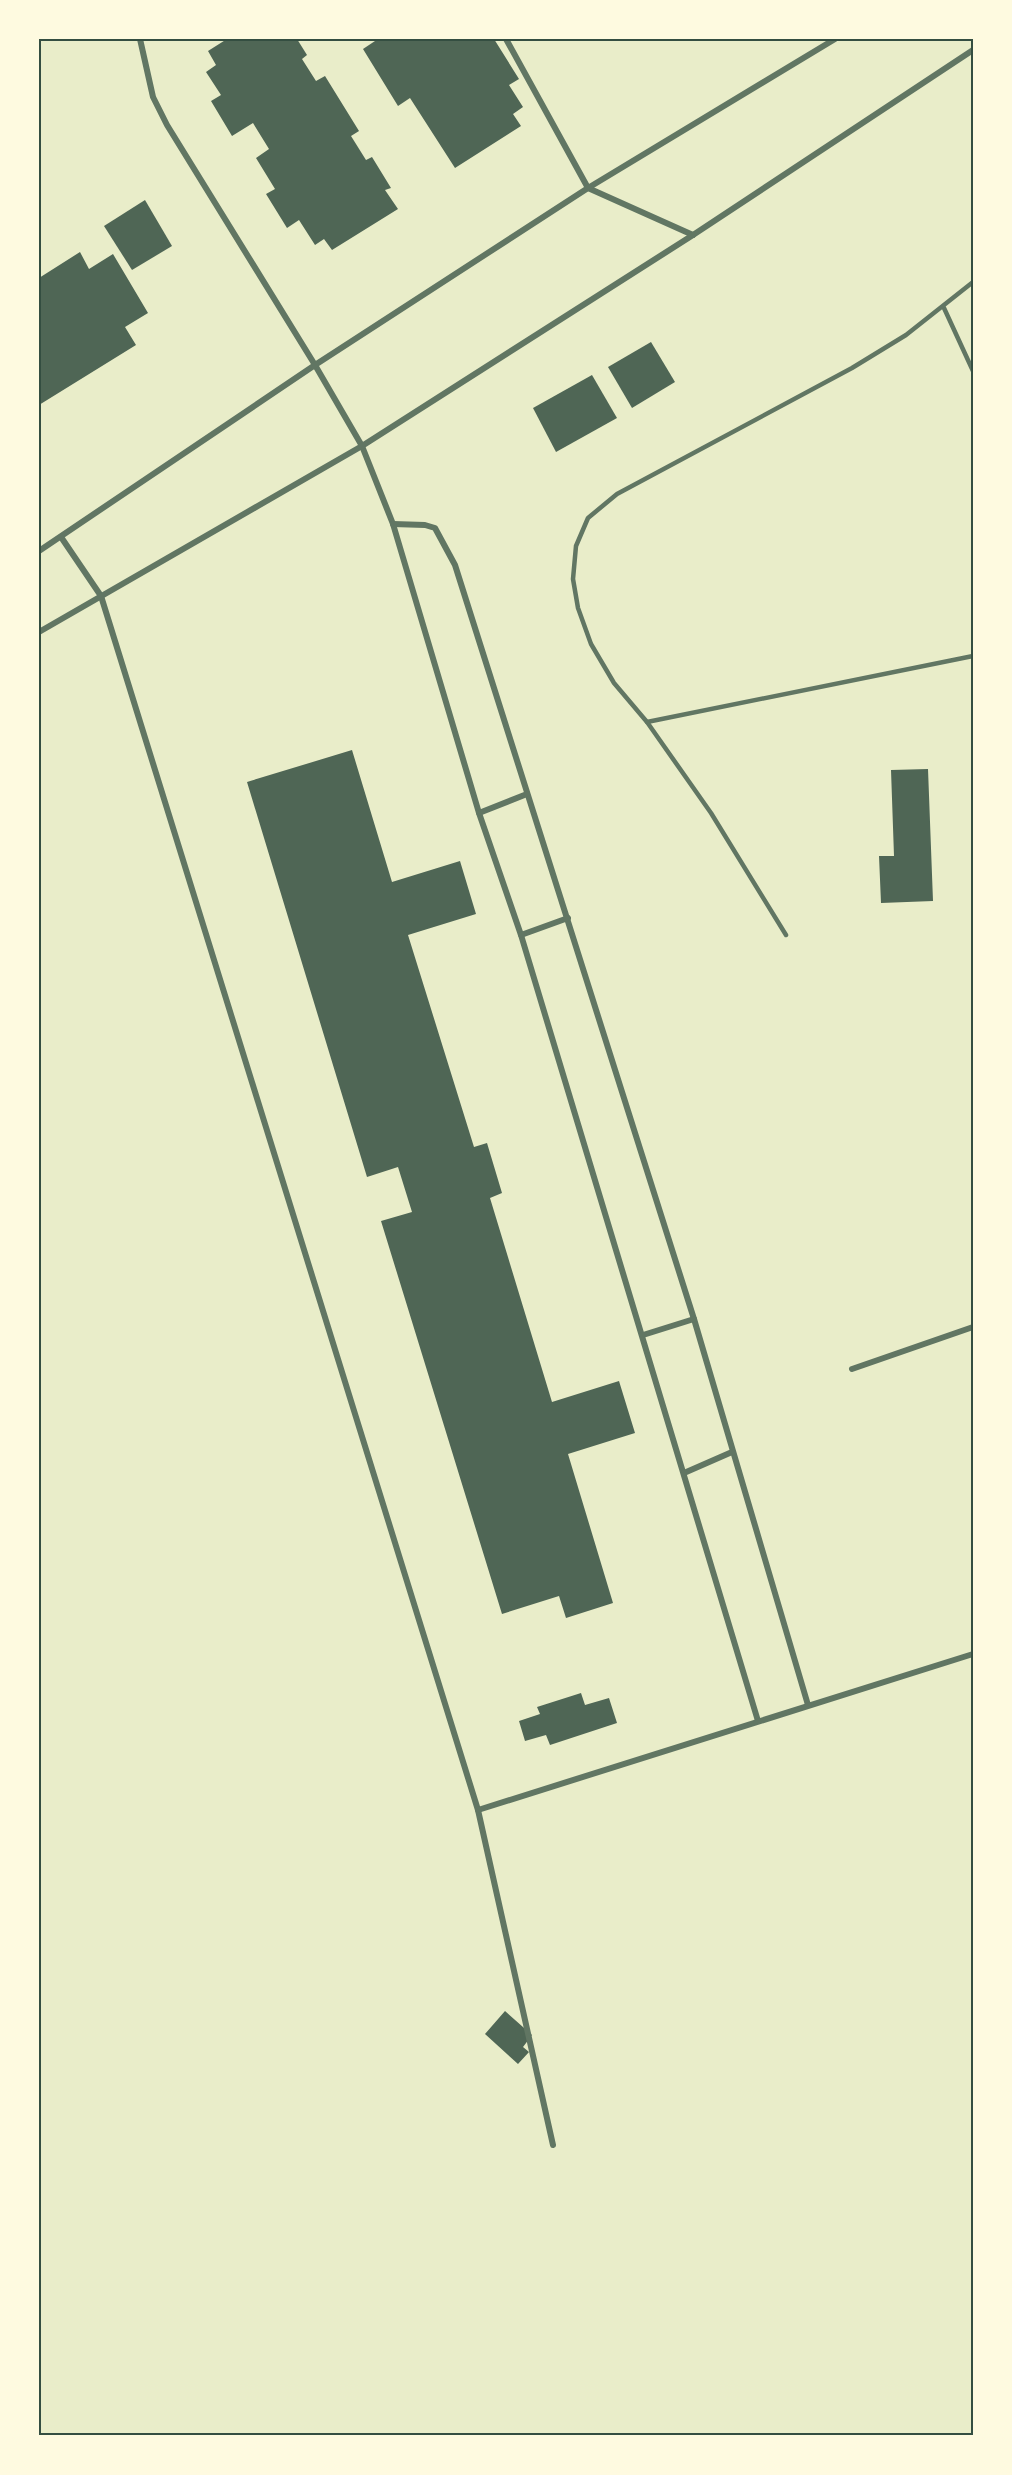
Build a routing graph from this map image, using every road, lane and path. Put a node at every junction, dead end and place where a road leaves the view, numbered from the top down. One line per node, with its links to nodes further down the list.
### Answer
1 (140, 39): 9 (street)
2 (506, 39): 5 (street)
3 (836, 39): 5 (street)
4 (973, 50): 6 (street)
5 (588, 188): 6 (street); 9 (street)
6 (693, 235): 11 (street)
7 (973, 282): 8 (lane)
8 (944, 308): 10 (lane); 18 (lane)
9 (315, 365): 11 (street); 13 (street)
10 (973, 371)
11 (362, 446): 12 (street); 15 (street)
12 (393, 524): 19 (street); 20 (street)
13 (62, 537): 14 (street); 15 (street)
14 (39, 551)
15 (101, 596): 16 (street); 33 (street)
16 (39, 632)
17 (973, 656): 18 (lane)
18 (647, 722): 23 (lane)
19 (527, 794): 20 (street); 21 (street)
20 (479, 813): 22 (street)
21 (568, 918): 22 (street); 24 (street)
22 (521, 935): 26 (street)
23 (786, 935)
24 (694, 1318): 26 (street); 28 (street)
25 (973, 1327): 27 (street)
26 (643, 1335): 29 (street)
27 (852, 1369)
28 (732, 1452): 29 (street); 31 (street)
29 (684, 1473): 32 (street)
30 (973, 1654): 31 (street)
31 (808, 1705): 32 (street)
32 (758, 1721): 33 (street)
33 (477, 1810): 34 (street)
34 (554, 2145)

